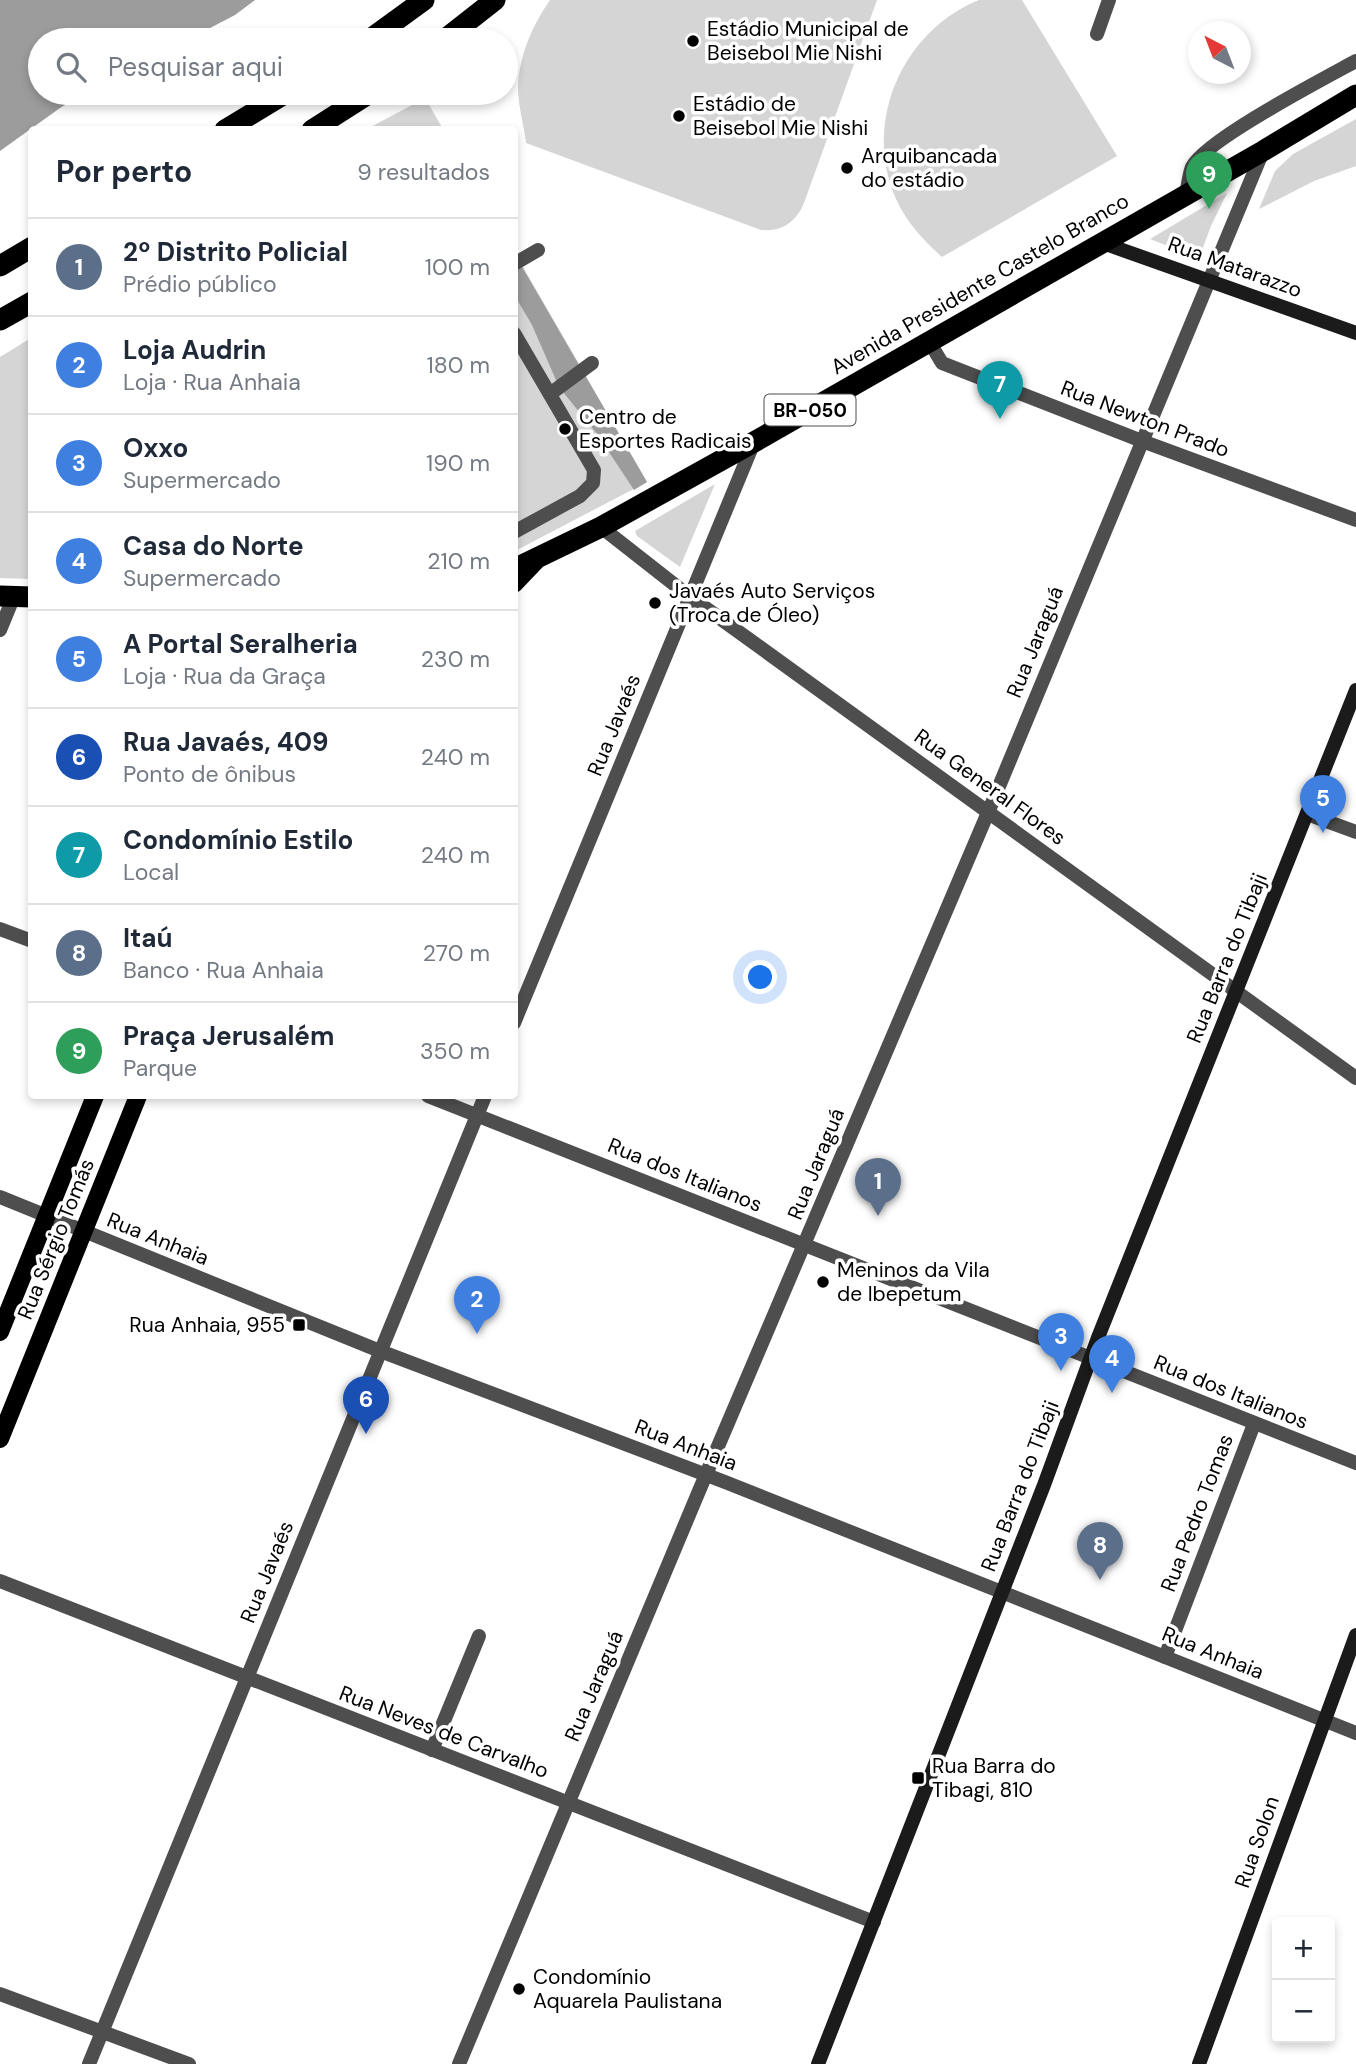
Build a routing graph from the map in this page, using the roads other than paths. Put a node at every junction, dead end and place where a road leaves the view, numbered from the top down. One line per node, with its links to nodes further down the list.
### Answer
1 (424, 0): 4 (highway)
2 (495, 0): 5 (highway)
3 (1109, 0): 6 (street)
4 (386, 28)
5 (459, 28)
6 (1097, 34)
7 (1356, 61): 14 (street)
8 (1356, 95): 13 (highway, Avenida Presidente Castelo Branco / BR-050)
9 (266, 105): 11 (highway)
10 (351, 105): 12 (highway)
11 (232, 126)
12 (318, 126)
13 (1263, 151): 14 (highway, Avenida Presidente Castelo Branco / BR-050); 18 (street, Rua Jaraguá)
14 (1186, 194): 15 (highway, Avenida Presidente Castelo Branco / BR-050)
15 (1100, 242): 18 (street, Rua Matarazzo); 23 (highway, Avenida Presidente Castelo Branco / BR-050)
16 (28, 249): 17 (highway)
17 (0, 266)
18 (1211, 280): 21 (street, Rua Matarazzo); 26 (street, Rua Jaraguá)
19 (28, 304): 20 (highway)
20 (0, 320)
21 (1356, 333)
22 (518, 339): 25 (street)
23 (930, 343): 26 (street, Rua Newton Prado); 27 (highway, Avenida Presidente Castelo Branco / BR-050)
24 (589, 366): 25 (street)
25 (553, 392): 30 (street)
26 (1142, 441): 28 (street, Rua Newton Prado); 38 (street, Rua Jaraguá)
27 (754, 442): 29 (highway, Avenida Presidente Castelo Branco / BR-050); 34 (street, Rua Javaés)
28 (1356, 520)
29 (601, 527): 31 (highway, Avenida Presidente Castelo Branco / BR-050); 34 (street, Rua General Flores)
30 (518, 530)
31 (540, 557): 32 (highway, Avenida Presidente Castelo Branco / BR-050); 33 (main road)
32 (518, 567)
33 (518, 580)
34 (690, 596): 38 (street, Rua General Flores); 44 (street, Rua Javaés)
35 (15, 597): 36 (street)
36 (0, 630)
37 (1356, 690): 39 (street, Rua Barra do Tibaji)
38 (988, 811): 43 (street, Rua General Flores); 54 (street, Rua Jaraguá)
39 (1307, 814): 40 (street); 43 (street, Rua Barra do Tibaji)
40 (1356, 832)
41 (0, 929): 42 (street)
42 (28, 940)
43 (1237, 991): 45 (street, Rua General Flores); 57 (street, Rua Barra do Tibaji)
44 (518, 1013)
45 (1356, 1078)
46 (94, 1099): 52 (main road, Rua Sérgio Tomás)
47 (137, 1099): 53 (main road, Rua Sérgio Tomás)
48 (436, 1099): 50 (street, Rua dos Italianos)
49 (484, 1099): 50 (street, Rua Javaés)
50 (477, 1115): 54 (street, Rua dos Italianos); 56 (street, Rua Javaés)
51 (0, 1197): 52 (street, Rua Anhaia)
52 (45, 1216): 53 (street, Rua Anhaia); 55 (main road, Rua Sérgio Tomás)
53 (83, 1232): 56 (street, Rua Anhaia); 59 (main road, Rua Sérgio Tomás)
54 (805, 1246): 57 (street, Rua dos Italianos); 61 (street, Rua Jaraguá)
55 (0, 1332)
56 (380, 1351): 61 (street, Rua Anhaia); 67 (street, Rua Javaés)
57 (1091, 1357): 58 (street, Rua dos Italianos); 63 (street, Rua Barra do Tibaji)
58 (1254, 1424): 60 (street, Rua dos Italianos); 66 (street, Rua Pedro Tomas)
59 (0, 1439)
60 (1356, 1463)
61 (706, 1475): 63 (street, Rua Anhaia); 71 (street, Rua Jaraguá)
62 (0, 1581): 67 (street, Rua Neves de Carvalho)
63 (1002, 1591): 66 (street, Rua Anhaia); 72 (street, Rua Barra do Tibaji)
64 (1356, 1634): 68 (street, Rua Solon)
65 (479, 1636): 70 (street)
66 (1165, 1657): 68 (street, Rua Anhaia)
67 (247, 1677): 70 (street, Rua Neves de Carvalho); 74 (street, Rua Javaés)
68 (1325, 1721): 69 (street, Rua Anhaia); 79 (street, Rua Solon)
69 (1356, 1733)
70 (432, 1750): 71 (street, Rua Neves de Carvalho)
71 (567, 1803): 72 (street, Rua Neves de Carvalho); 77 (street, Rua Jaraguá)
72 (874, 1922): 78 (street, Rua Barra do Tibaji)
73 (0, 1994): 74 (street)
74 (102, 2032): 75 (street, Rua Javaés); 76 (street)
75 (89, 2064)
76 (189, 2064)
77 (458, 2064)
78 (818, 2064)
79 (1199, 2064)

